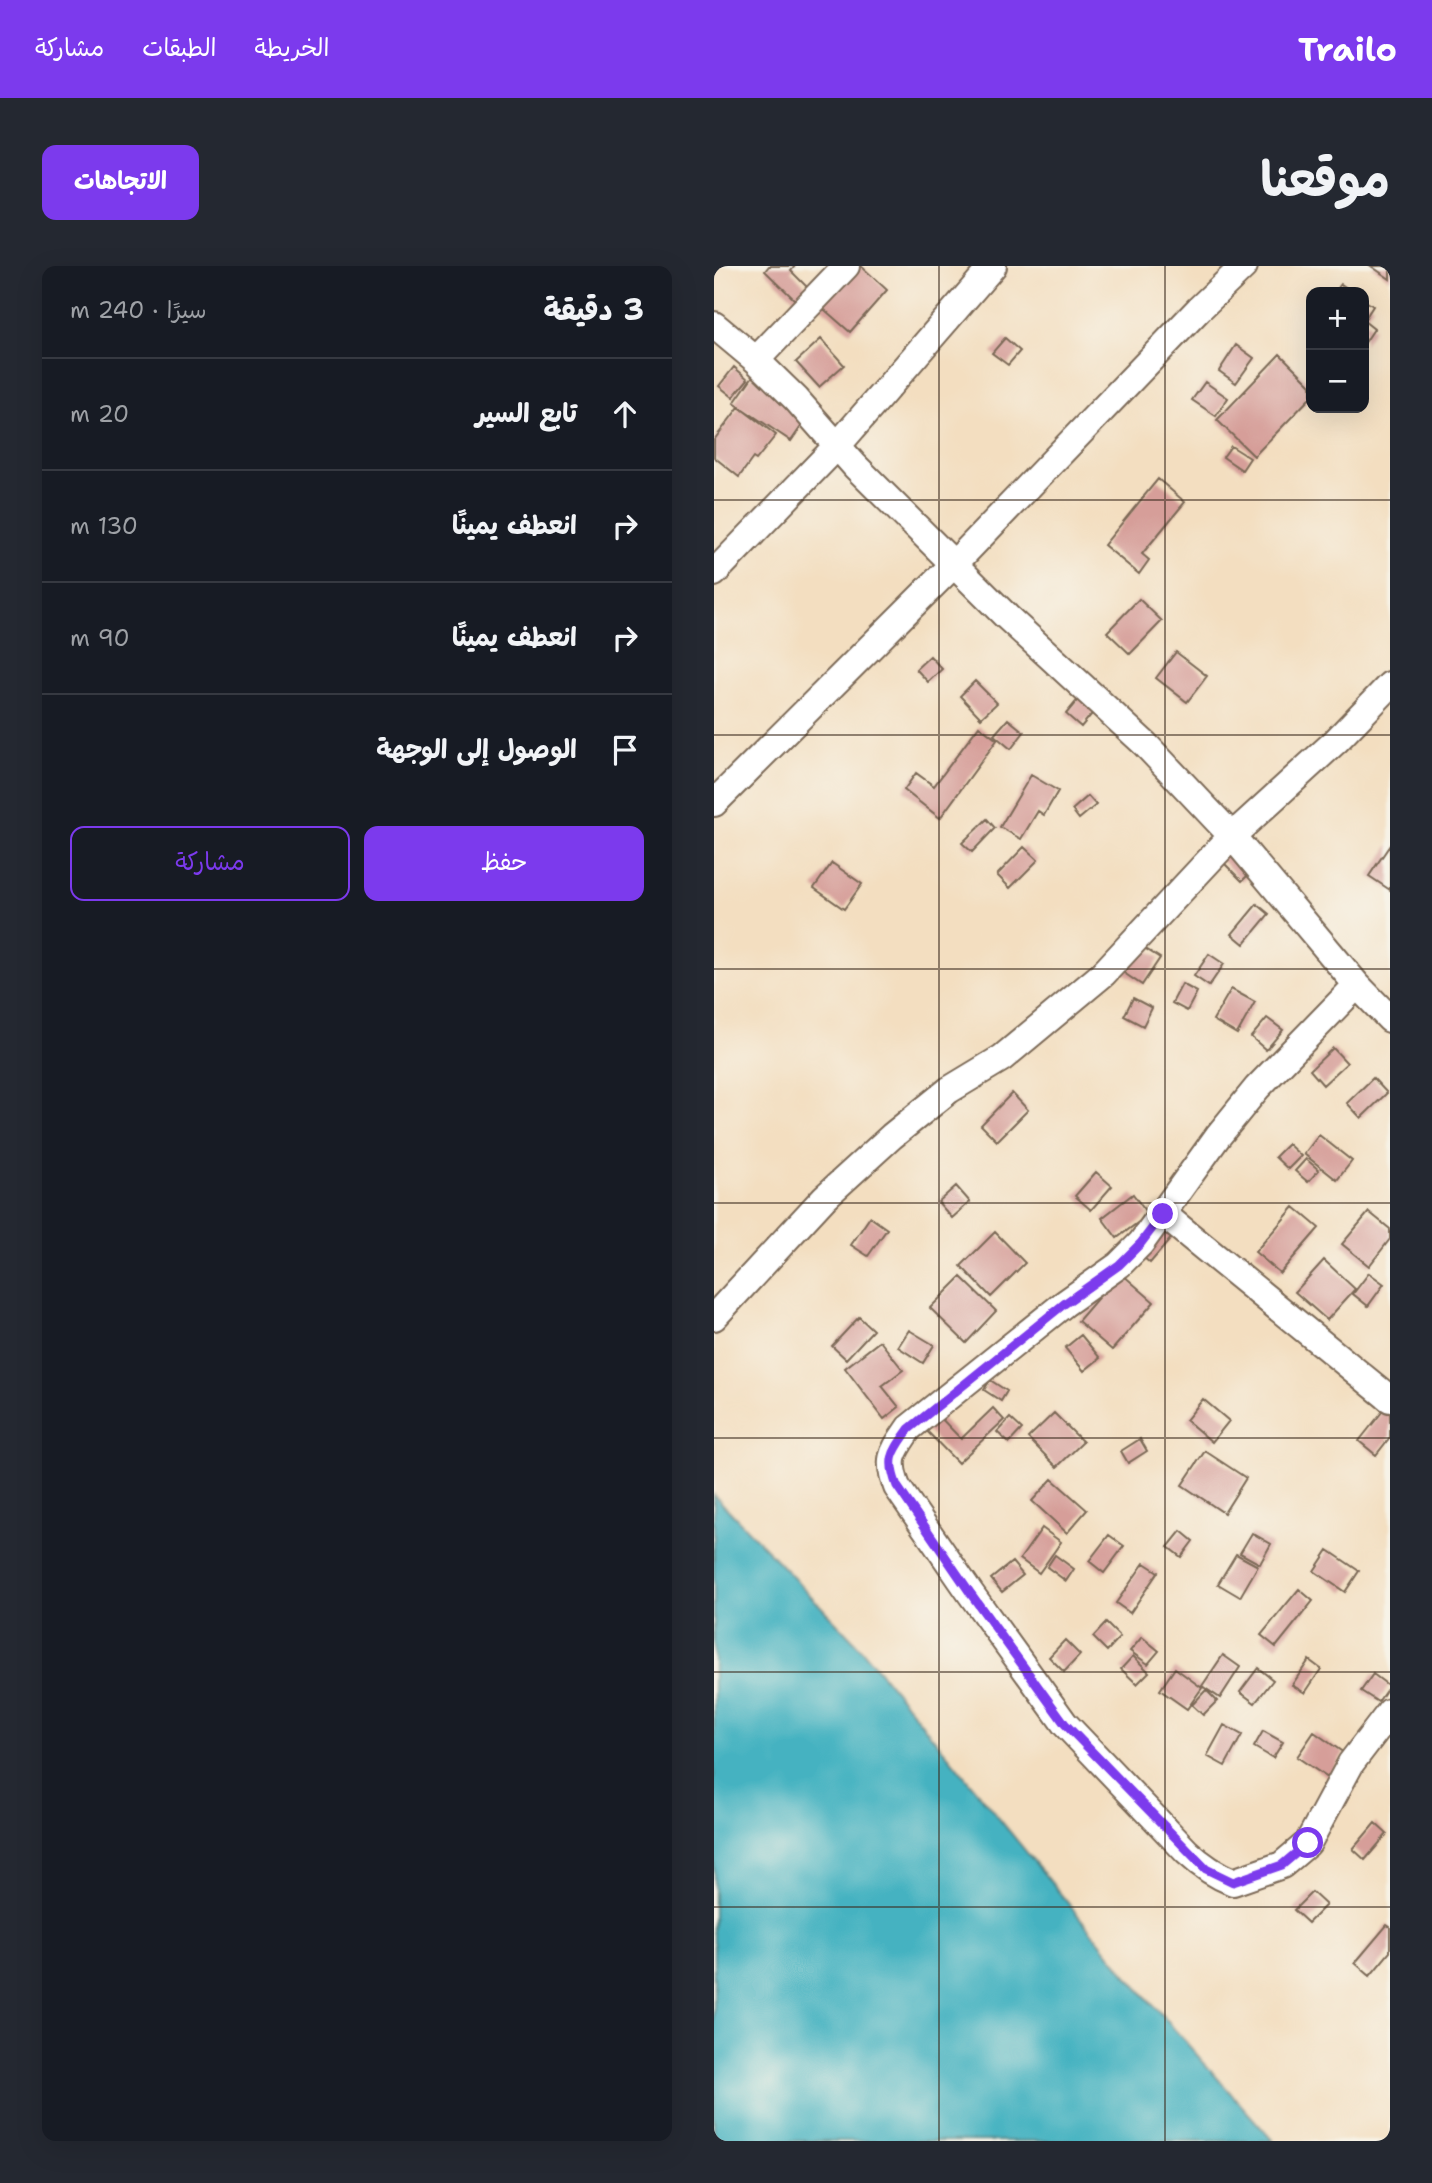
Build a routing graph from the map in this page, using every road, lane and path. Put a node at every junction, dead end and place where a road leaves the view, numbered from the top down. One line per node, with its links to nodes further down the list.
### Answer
1 (846, 266): 5 (street)
2 (993, 266): 6 (street)
3 (1244, 266): 7 (street)
4 (714, 325): 5 (street)
5 (756, 360): 6 (street)
6 (838, 445): 7 (street); 8 (street)
7 (954, 564): 10 (street); 11 (street)
8 (714, 573)
9 (1390, 685): 11 (street)
10 (714, 803)
11 (1232, 836): 12 (street); 15 (street)
12 (1357, 985): 13 (street); 14 (street)
13 (1390, 1019)
14 (1163, 1214): 16 (street); 17 (street)
15 (714, 1317)
16 (1390, 1399)
17 (1390, 1712)

